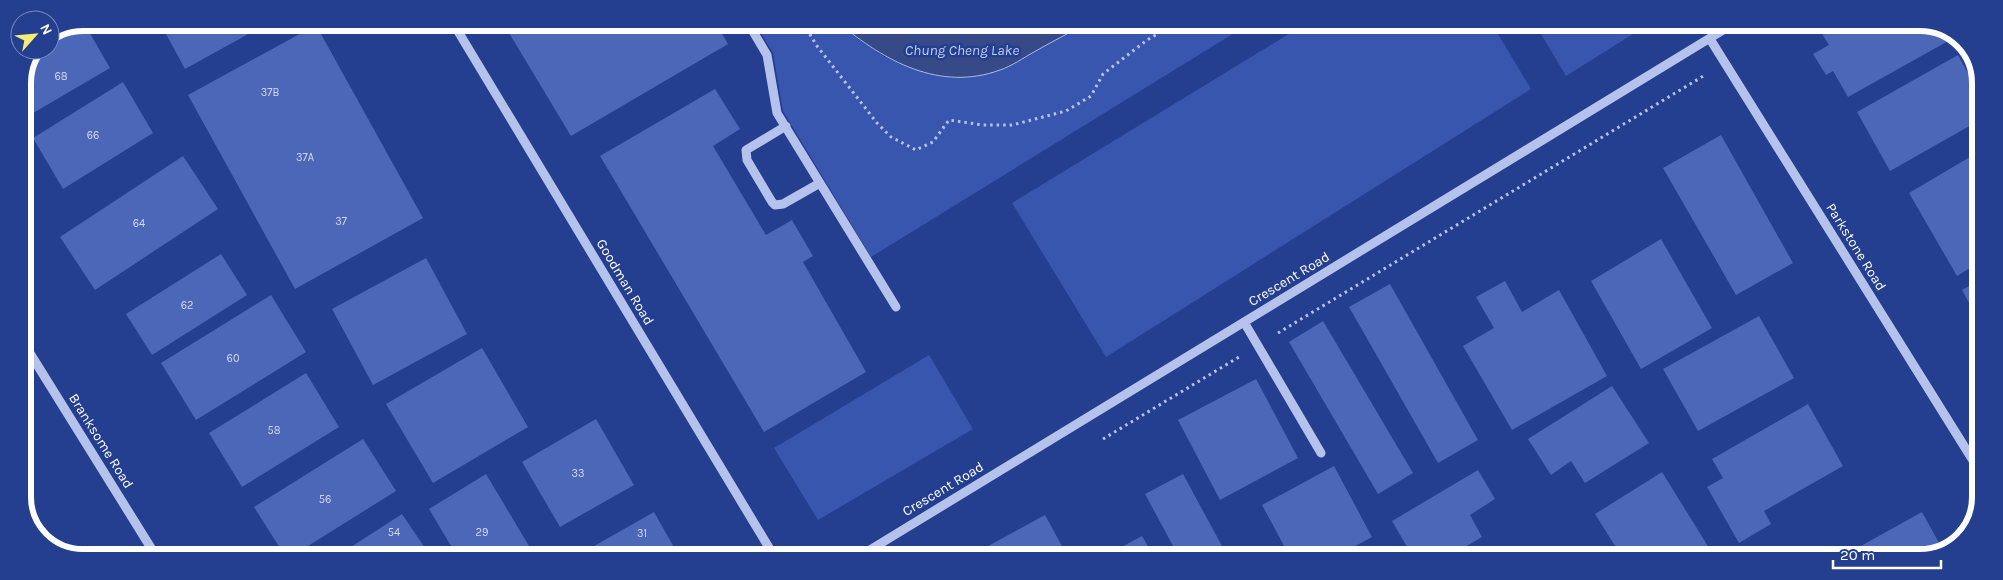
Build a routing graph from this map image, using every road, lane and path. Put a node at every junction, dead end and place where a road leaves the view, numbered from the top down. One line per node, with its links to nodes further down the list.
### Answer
1 (458, 31): 18 (street, Goodman Road)
2 (753, 31): 8 (street)
3 (808, 31): 4 (path)
4 (1163, 31)
5 (1722, 31): 6 (street, Crescent Road)
6 (1710, 39): 7 (street, Parkstone Road); 11 (street, Crescent Road)
7 (1725, 63): 12 (path); 16 (street, Parkstone Road)
8 (786, 126): 9 (street); 9 (street)
9 (820, 183): 10 (street)
10 (896, 307)
11 (1244, 322): 12 (street); 19 (street, Crescent Road)
12 (1258, 345): 14 (path); 15 (street)
13 (31, 355): 17 (street, Branksome Road)
14 (1095, 443)
15 (1321, 453)
16 (1972, 459)
17 (152, 549)
18 (770, 549)
19 (871, 549)

